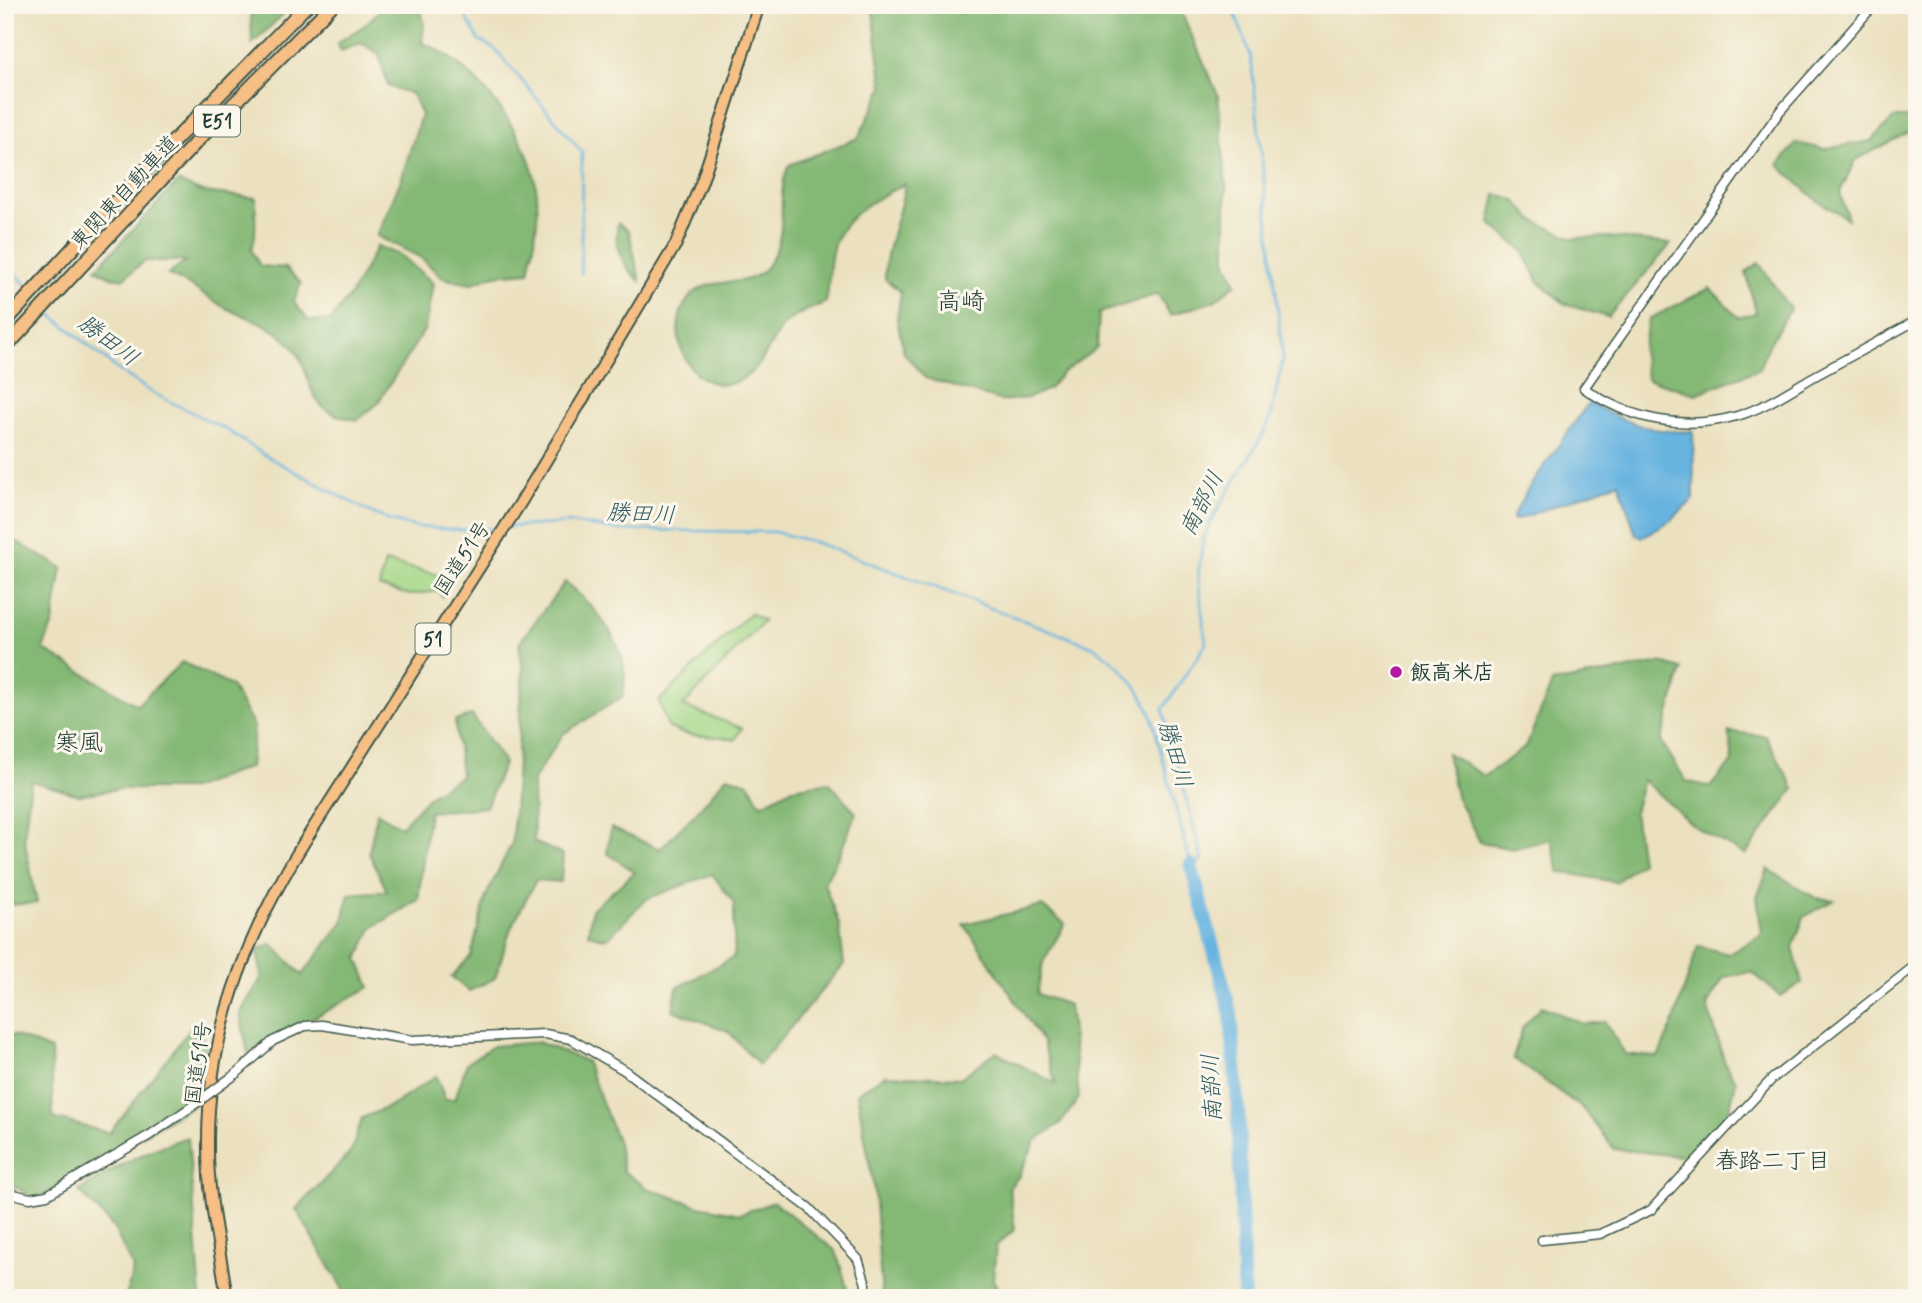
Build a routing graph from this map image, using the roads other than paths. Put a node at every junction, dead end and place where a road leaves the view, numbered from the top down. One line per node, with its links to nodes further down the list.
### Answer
1 (307, 5): 6 (highway, 東関東自動車道 / E51)
2 (332, 5): 7 (highway, 東関東自動車道 / E51)
3 (759, 5): 11 (highway, 国道51号 / 51)
4 (1874, 5): 5 (street)
5 (1917, 320)
6 (5, 322)
7 (5, 348)
8 (1917, 964): 10 (street)
9 (5, 1192): 12 (street, bridge)
10 (1542, 1240)
11 (227, 1298)
12 (865, 1298)

